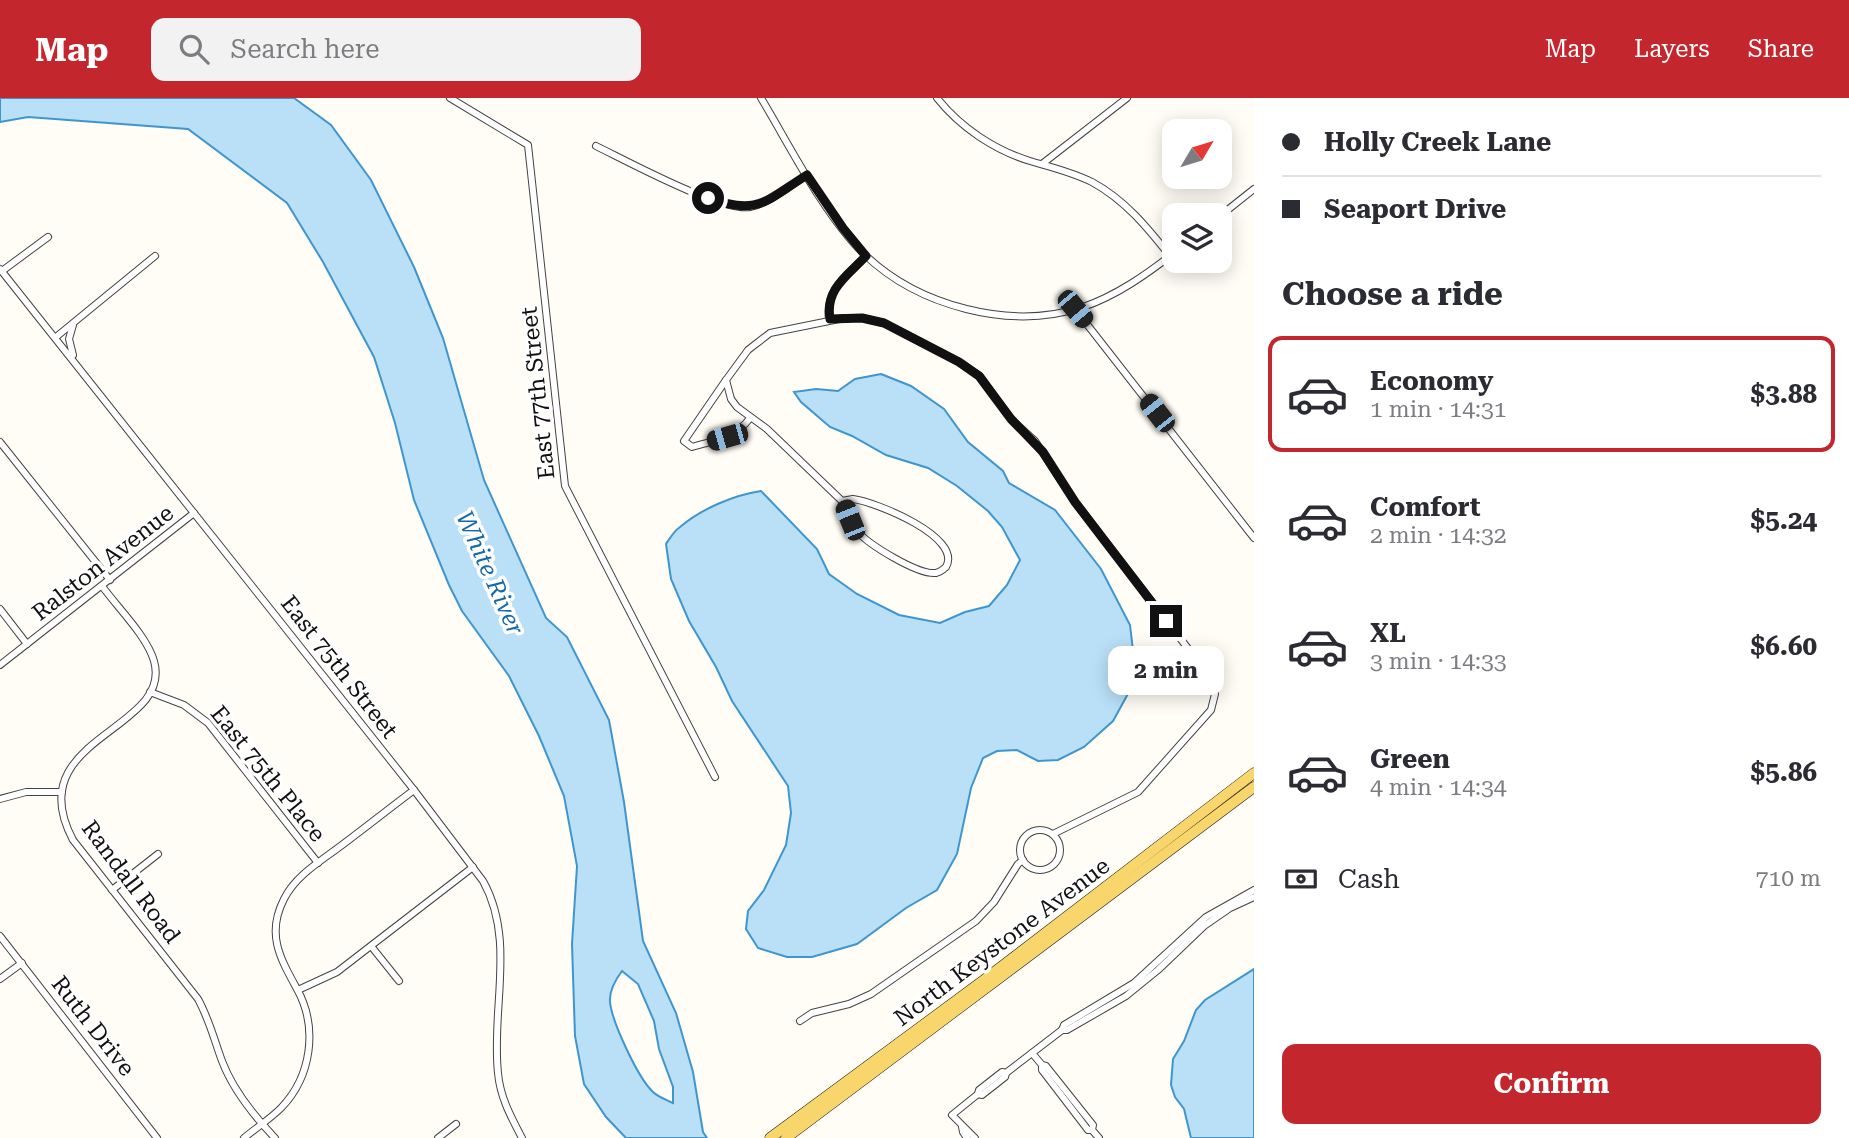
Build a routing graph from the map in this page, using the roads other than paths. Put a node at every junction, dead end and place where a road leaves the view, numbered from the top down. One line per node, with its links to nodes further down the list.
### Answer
1 (450, 98): 34 (street, East 77th Street)
2 (761, 98): 7 (street)
3 (937, 98): 6 (street)
4 (1127, 98): 6 (street)
5 (596, 146): 7 (street)
6 (1042, 164): 11 (street)
7 (807, 175): 13 (street)
8 (1254, 190): 9 (street)
9 (1232, 207)
10 (48, 237): 15 (street)
11 (1162, 243)
12 (155, 256): 18 (street)
13 (866, 256): 16 (street); 17 (street)
14 (1162, 261): 16 (street)
15 (1, 270): 19 (street, East 75th Street)
16 (1075, 309): 26 (street)
17 (830, 319): 21 (street); 39 (street)
18 (75, 321): 19 (street); 20 (street)
19 (56, 337): 20 (street, East 75th Street)
20 (79, 366): 25 (street, East 75th Street)
21 (726, 380): 22 (street); 22 (street)
22 (750, 418): 24 (street)
23 (0, 442): 27 (street)
24 (842, 501): 24 (street)
25 (194, 513): 27 (street, Ralston Avenue); 36 (street, East 75th Street)
26 (1254, 538)
27 (110, 580): 28 (street, Ralston Avenue)
28 (102, 586): 30 (street, Ralston Avenue); 32 (street)
29 (0, 609): 30 (street)
30 (26, 644): 31 (street, Ralston Avenue)
31 (0, 665)
32 (150, 692): 37 (street); 42 (street, East 75th Place)
33 (1254, 773): 56 (main road, North Keystone Avenue)
34 (715, 777)
35 (1254, 787): 56 (main road, North Keystone Avenue)
36 (414, 790): 42 (street); 43 (street, East 75th Street)
37 (62, 792): 38 (street); 44 (street, Randall Road)
38 (0, 799)
39 (1053, 834): 41 (street); 41 (street)
40 (158, 854): 44 (street)
41 (1023, 860): 53 (street)
42 (318, 863): 52 (street)
43 (473, 867): 48 (street); 64 (street, East 75th Street)
44 (112, 890): 57 (street, Randall Road)
45 (1254, 890): 54 (street)
46 (1254, 897): 54 (street)
47 (0, 936): 49 (street, Ruth Drive)
48 (371, 946): 51 (street); 52 (street)
49 (22, 963): 50 (street); 60 (street, Ruth Drive)
50 (0, 979)
51 (399, 982)
52 (298, 990): 57 (street)
53 (800, 1021)
54 (1062, 1030): 55 (street)
55 (1032, 1053): 59 (street); 69 (street)
56 (815, 1111): 65 (main road, North Keystone Avenue); 66 (main road, North Keystone Avenue)
57 (262, 1124): 61 (street); 62 (street, Randall Road)
58 (456, 1124): 63 (street)
59 (962, 1127): 67 (street); 68 (street)
60 (157, 1138)
61 (244, 1138)
62 (275, 1138)
63 (438, 1138)
64 (522, 1138)
65 (770, 1138)
66 (786, 1138)
67 (967, 1138)
68 (975, 1138)
69 (1099, 1138)

